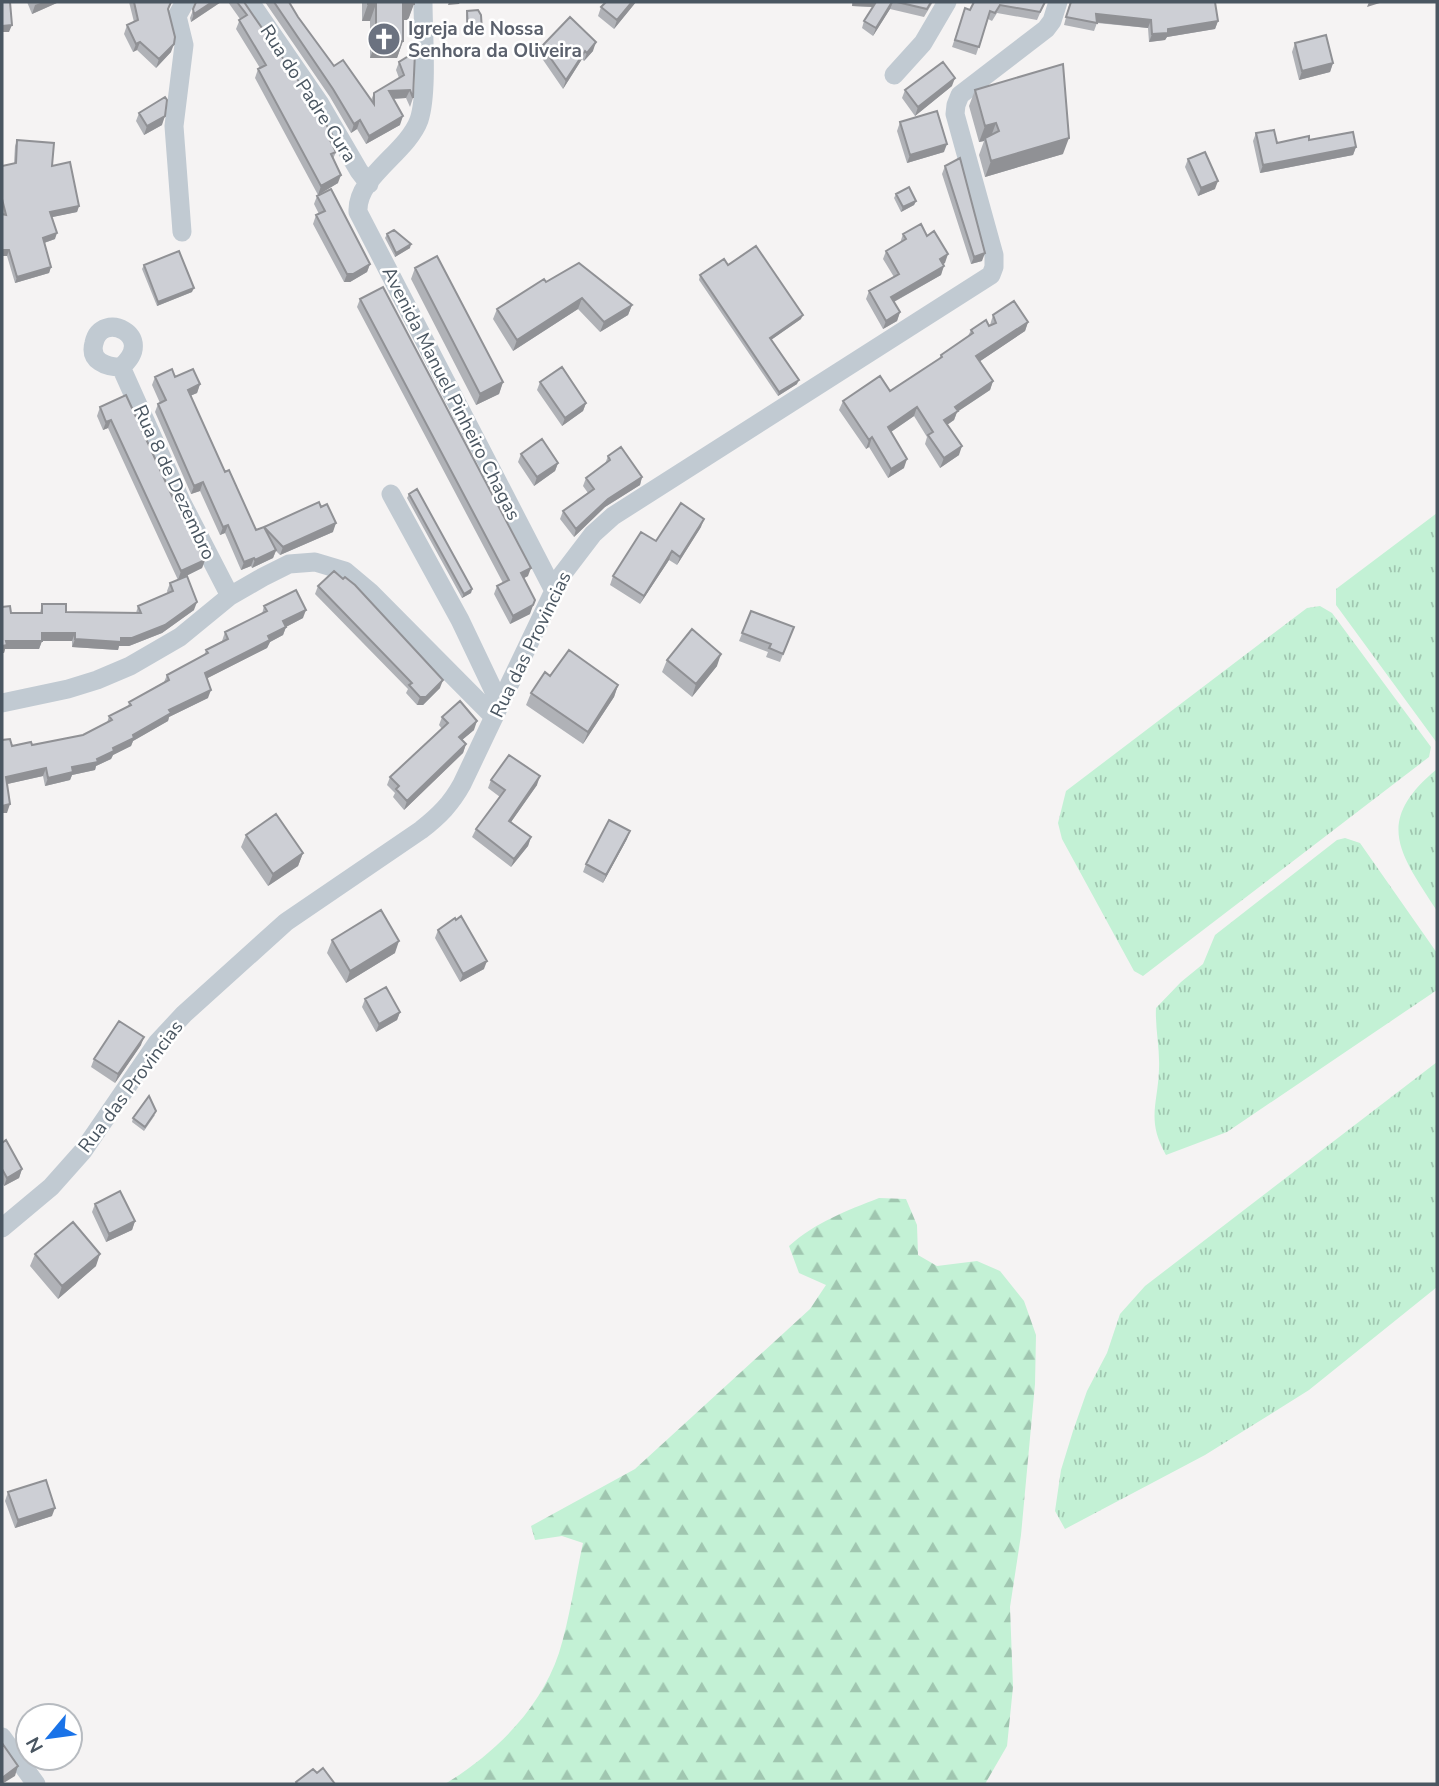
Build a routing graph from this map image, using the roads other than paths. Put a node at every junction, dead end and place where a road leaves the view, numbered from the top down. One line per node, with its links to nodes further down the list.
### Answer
1 (185, 2): 8 (street)
2 (250, 2): 7 (street, Rua do Padre Cura)
3 (423, 2): 7 (street)
4 (947, 2): 6 (street)
5 (1058, 2): 11 (street, Rua das Provincias)
6 (894, 75)
7 (364, 189): 11 (street, Avenida Manuel Pinheiro Chagas)
8 (182, 232)
9 (121, 367): 12 (street, Rua 8 de Dezembro)
10 (391, 494): 14 (street)
11 (554, 591): 14 (street, Rua das Provincias)
12 (230, 596): 13 (street); 14 (street)
13 (2, 703)
14 (497, 711): 15 (street, Rua das Provincias)
15 (2, 1228)
16 (2, 1737): 17 (street)
17 (36, 1784)

